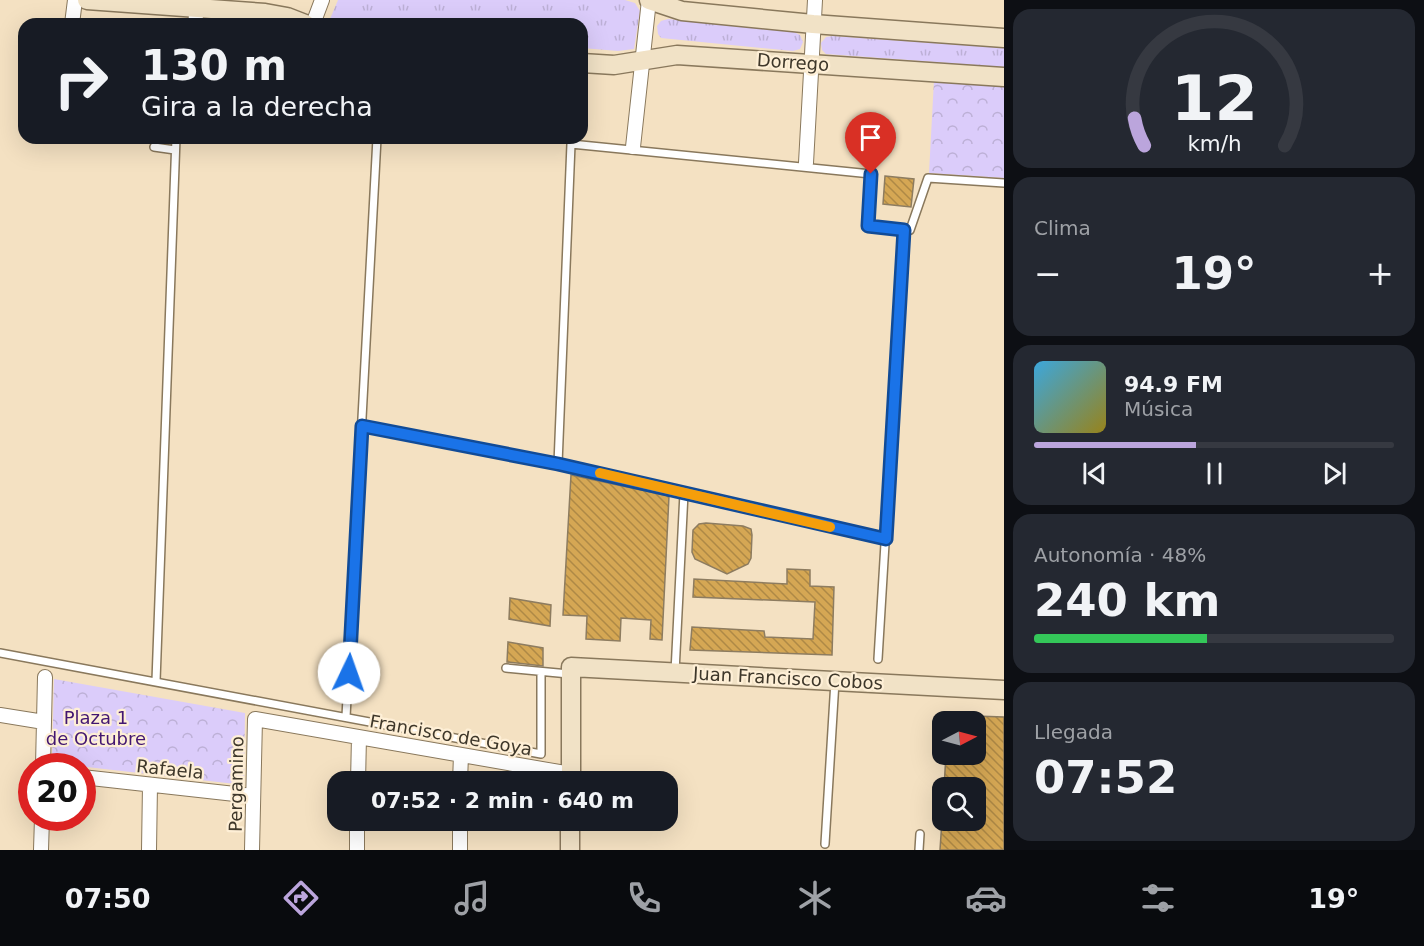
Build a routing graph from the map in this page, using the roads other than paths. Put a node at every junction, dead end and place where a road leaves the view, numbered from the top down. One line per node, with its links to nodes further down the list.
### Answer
1 (75, 0): 7 (street)
2 (87, 0): 6 (main road)
3 (322, 0): 9 (street)
4 (649, 0): 10 (main road); 12 (street)
5 (814, 0): 10 (street)
6 (197, 10): 8 (main road)
7 (73, 18)
8 (289, 18)
9 (315, 18)
10 (813, 24): 11 (main road); 14 (street)
11 (1004, 38)
12 (642, 61): 13 (main road, Dorrego); 14 (main road, Dorrego); 19 (street)
13 (588, 63)
14 (812, 63): 15 (main road, Dorrego); 21 (street)
15 (1004, 77)
16 (176, 144): 20 (lane)
17 (377, 144): 24 (lane)
18 (154, 147): 20 (lane)
19 (633, 147)
20 (175, 150): 36 (lane)
21 (806, 163)
22 (1004, 183): 23 (lane)
23 (904, 230): 25 (lane); 27 (lane)
24 (362, 426): 25 (lane); 39 (lane)
25 (558, 464): 26 (lane)
26 (684, 493): 27 (lane); 32 (lane)
27 (886, 539): 29 (lane)
28 (0, 653): 36 (lane)
29 (878, 658)
30 (506, 668): 33 (lane)
31 (571, 671): 32 (main road, Juan Francisco Cobos); 33 (lane); 48 (main road)
32 (675, 672): 35 (main road, Juan Francisco Cobos)
33 (541, 673): 39 (lane)
34 (45, 677): 41 (street)
35 (835, 680): 37 (main road, Juan Francisco Cobos); 57 (lane)
36 (156, 681): 39 (lane)
37 (1004, 690)
38 (0, 715): 41 (street)
39 (346, 717)
40 (255, 720): 42 (street, Francisco de Goya); 51 (street, Pergamino)
41 (44, 722): 43 (street)
42 (359, 737): 44 (street, Francisco de Goya); 45 (street)
43 (43, 753)
44 (461, 755): 46 (street); 47 (street, Francisco de Goya)
45 (358, 771)
46 (460, 771)
47 (538, 771)
48 (571, 771)
49 (96, 779): 50 (street, Rafaela)
50 (150, 785): 51 (street, Rafaela); 59 (street)
51 (253, 796): 60 (street, Pergamino)
52 (42, 831): 58 (street)
53 (357, 831): 61 (street)
54 (460, 831): 62 (street)
55 (570, 831): 63 (main road)
56 (920, 834): 64 (lane)
57 (825, 844)
58 (41, 850)
59 (149, 850)
60 (252, 850)
61 (357, 850)
62 (459, 850)
63 (570, 850)
64 (919, 850)

